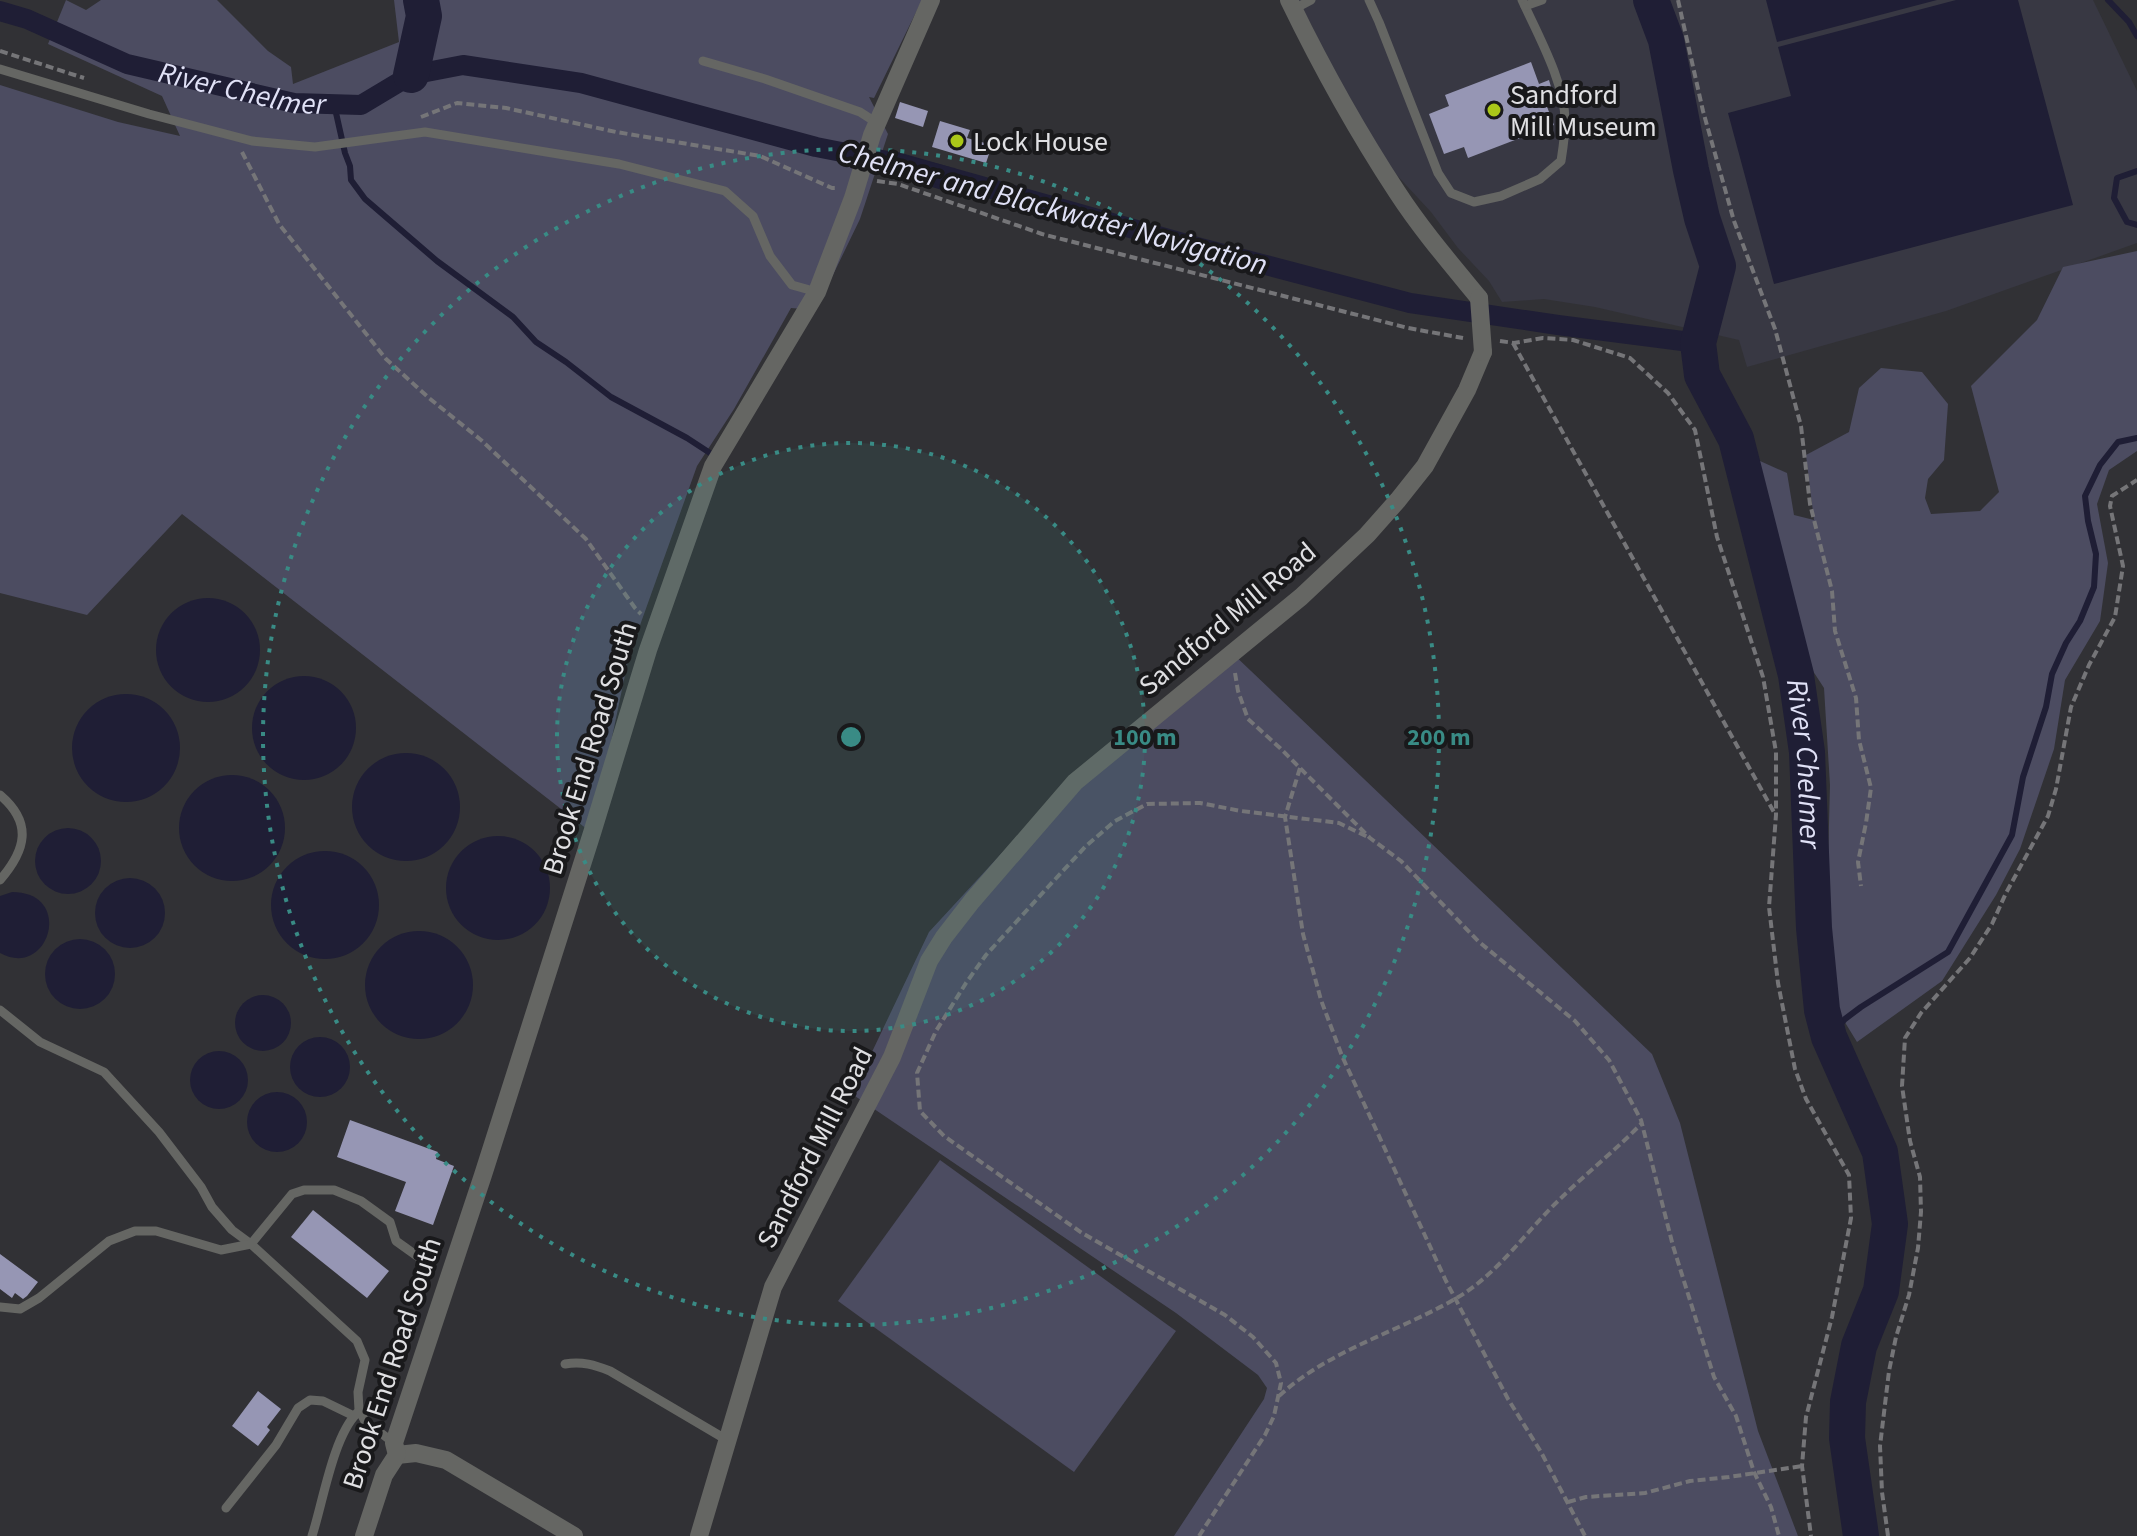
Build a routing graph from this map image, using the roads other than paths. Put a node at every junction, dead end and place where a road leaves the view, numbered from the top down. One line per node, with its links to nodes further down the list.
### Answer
1 (931, 0): 9 (street, Brook End Road South)
2 (1311, 0): 6 (lane)
3 (1369, 0): 5 (lane)
4 (1542, 0): 5 (lane)
5 (1524, 3)
6 (1292, 4): 19 (street, Sandford Mill Road, bridge)
7 (703, 61): 9 (lane)
8 (0, 69): 10 (lane)
9 (875, 129): 10 (street, Brook End Road South)
10 (817, 292): 20 (street, Brook End Road South)
11 (0, 795): 12 (lane)
12 (0, 880)
13 (0, 1010): 14 (lane)
14 (251, 1244): 15 (lane); 16 (lane); 18 (lane)
15 (417, 1256)
16 (0, 1307)
17 (565, 1364): 19 (lane)
18 (356, 1413): 20 (lane); 21 (lane); 22 (lane)
19 (727, 1440): 25 (street, Sandford Mill Road)
20 (396, 1449): 23 (street, Brook End Road South); 24 (street)
21 (226, 1508)
22 (312, 1536)
23 (364, 1536)
24 (574, 1536)
25 (699, 1536)

